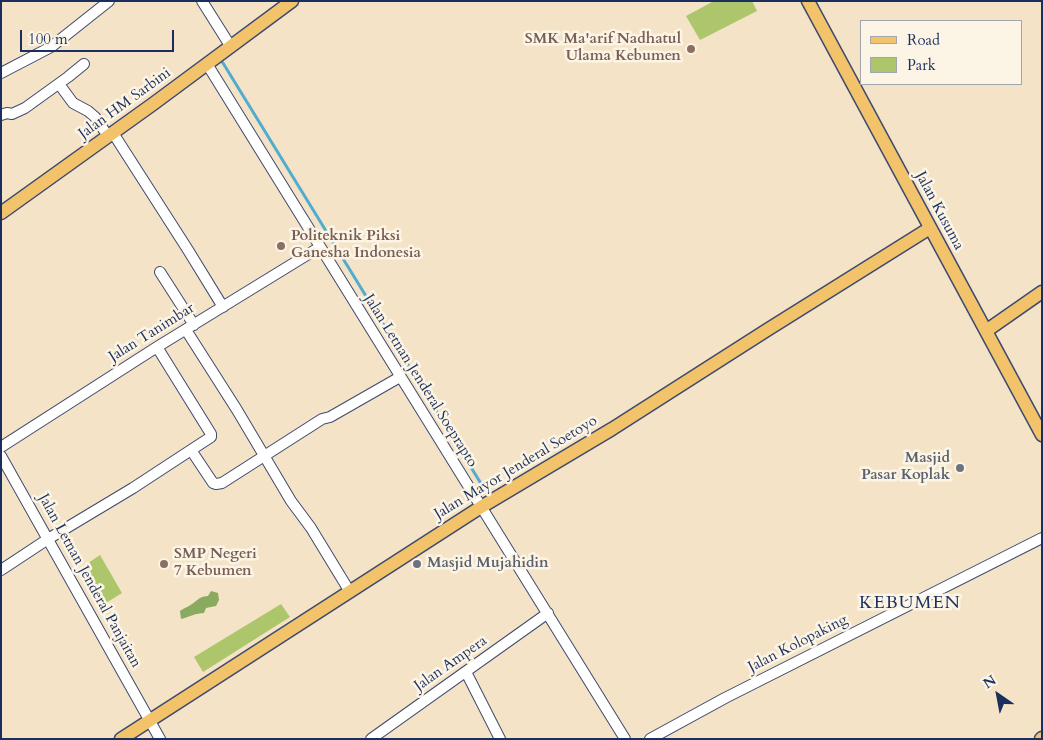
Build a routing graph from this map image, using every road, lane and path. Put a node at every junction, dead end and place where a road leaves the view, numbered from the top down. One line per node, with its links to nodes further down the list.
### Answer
1 (109, 1): 8 (street)
2 (202, 1): 5 (street)
3 (292, 1): 5 (main road, Jalan HM Sarbini)
4 (808, 1): 13 (main road, Jalan Kusuma)
5 (228, 49): 6 (main road, Jalan HM Sarbini)
6 (209, 62): 11 (main road, Jalan HM Sarbini); 14 (street, Jalan Letnan Jenderal Soeprapto)
7 (84, 64): 9 (street)
8 (1, 73)
9 (59, 84): 10 (street); 11 (street)
10 (1, 115)
11 (109, 134): 12 (main road, Jalan HM Sarbini); 17 (street)
12 (1, 213)
13 (930, 228): 19 (main road, Jalan Kusuma); 27 (main road, Jalan Mayor Jenderal Soetoyo)
14 (320, 247): 17 (street, Jalan Tanimbar); 21 (street, Jalan Letnan Jenderal Soeprapto)
15 (160, 272): 18 (street)
16 (1042, 292): 19 (main road)
17 (223, 307): 18 (street, Jalan Tanimbar)
18 (190, 327): 20 (street, Jalan Tanimbar); 26 (street)
19 (986, 331): 22 (main road, Jalan Kusuma)
20 (158, 347): 23 (street, Jalan Tanimbar); 24 (street)
21 (400, 377): 26 (street); 27 (street, Jalan Letnan Jenderal Soeprapto)
22 (1042, 435)
23 (1, 446)
24 (191, 450): 26 (street); 29 (street)
25 (1, 456): 29 (street, Jalan Letnan Jenderal Panjaitan)
26 (264, 456): 31 (street)
27 (481, 507): 31 (main road, Jalan Mayor Jenderal Soetoyo); 32 (street, Jalan Letnan Jenderal Soeprapto)
28 (1042, 538): 40 (street, Jalan Kolopaking)
29 (48, 539): 30 (street); 34 (street, Jalan Letnan Jenderal Panjaitan)
30 (1, 570)
31 (350, 592): 34 (main road, Jalan Mayor Jenderal Soetoyo)
32 (548, 613): 33 (street, Jalan Ampera); 39 (street, Jalan Letnan Jenderal Soeprapto)
33 (466, 672): 37 (street, Jalan Ampera); 38 (street)
34 (150, 721): 35 (main road, Jalan Mayor Jenderal Soetoyo); 36 (street, Jalan Letnan Jenderal Panjaitan)
35 (121, 739)
36 (160, 739)
37 (371, 739)
38 (500, 739)
39 (625, 739)
40 (650, 739)

